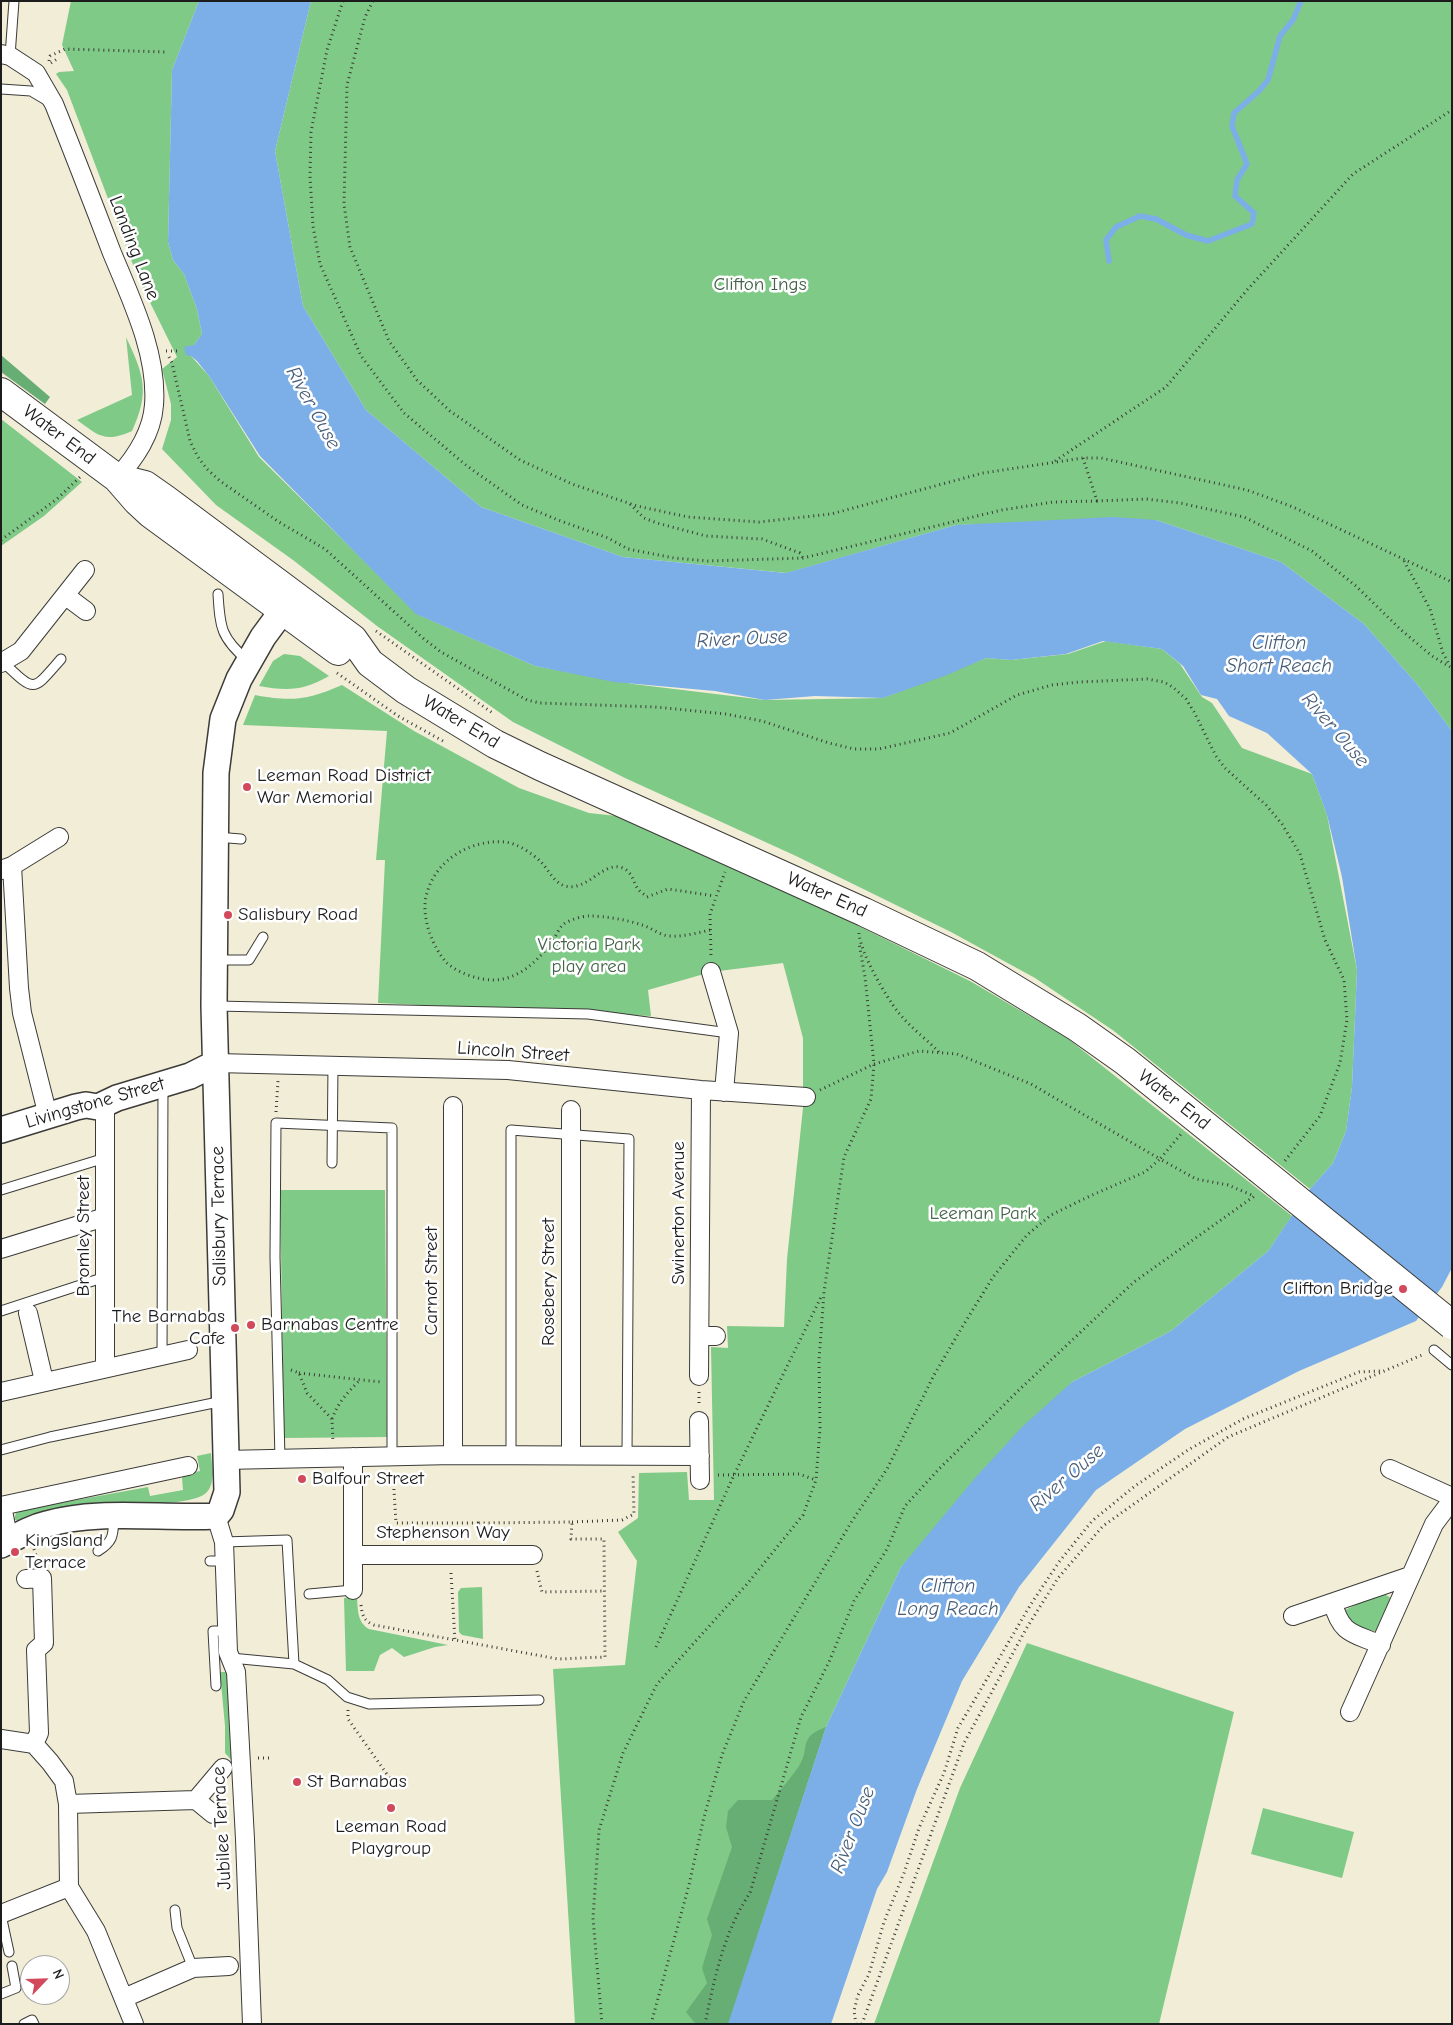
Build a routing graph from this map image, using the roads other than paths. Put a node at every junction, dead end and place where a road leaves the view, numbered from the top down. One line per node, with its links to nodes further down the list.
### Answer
1 (14, 1): 2 (lane)
2 (6, 55): 4 (street, Landing Lane)
3 (1, 89): 4 (lane)
4 (54, 104): 6 (street, Landing Lane)
5 (1, 392): 6 (main road, Water End)
6 (117, 478): 10 (main road, Water End)
7 (85, 570): 9 (street)
8 (218, 594): 13 (lane)
9 (66, 596): 11 (street); 14 (street)
10 (289, 602): 13 (street); 45 (main road, Water End, bridge)
11 (86, 611)
12 (61, 659): 14 (lane)
13 (248, 661): 16 (street)
14 (2, 663)
15 (59, 837): 18 (street)
16 (216, 837): 17 (lane); 20 (street)
17 (241, 839)
18 (7, 868): 33 (street)
19 (263, 937): 20 (lane)
20 (214, 960): 22 (street)
21 (711, 972): 23 (street)
22 (214, 1006): 23 (lane); 24 (street)
23 (729, 1033): 28 (street)
24 (216, 1063): 25 (street, Lincoln Street); 26 (street, Livingstone Street); 54 (street, Salisbury Terrace)
25 (333, 1066): 27 (street, Lincoln Street); 34 (lane)
26 (163, 1084): 30 (street, Livingstone Street); 48 (lane)
27 (701, 1090): 28 (street, Lincoln Street); 51 (street, Swinerton Avenue)
28 (724, 1092): 29 (street, Lincoln Street)
29 (806, 1097)
30 (105, 1104): 33 (street, Livingstone Street); 37 (street, Bromley Street)
31 (453, 1106): 59 (street, Carnot Street)
32 (571, 1110): 36 (street, Rosebery Street)
33 (48, 1116): 35 (street, Livingstone Street)
34 (332, 1126): 38 (lane); 61 (lane); 64 (lane)
35 (1, 1130)
36 (570, 1134): 57 (lane); 58 (street, Rosebery Street); 60 (lane)
37 (105, 1158): 39 (lane); 40 (street, Bromley Street)
38 (332, 1163)
39 (1, 1190)
40 (105, 1218): 41 (street); 42 (street, Bromley Street)
41 (1, 1249)
42 (105, 1277): 43 (lane); 50 (street, Bromley Street)
43 (1, 1311)
44 (28, 1313): 52 (street)
45 (1452, 1324)
46 (188, 1350): 48 (street)
47 (1434, 1350): 49 (lane)
48 (162, 1356): 50 (street)
49 (1452, 1365)
50 (104, 1368): 52 (street)
51 (699, 1376)
52 (44, 1381): 53 (street)
53 (1, 1392)
54 (224, 1401): 56 (lane); 65 (street, Salisbury Terrace)
55 (699, 1421): 62 (street)
56 (1, 1450)
57 (511, 1454): 58 (street); 59 (street)
58 (571, 1454): 60 (street)
59 (453, 1455): 61 (street)
60 (630, 1455): 62 (street)
61 (392, 1456): 63 (street)
62 (700, 1456): 68 (street)
63 (352, 1457): 64 (street); 76 (street, Stephenson Way)
64 (280, 1459): 65 (street)
65 (226, 1460): 71 (street, Salisbury Terrace)
66 (188, 1466): 70 (street)
67 (1390, 1469): 69 (street)
68 (700, 1477)
69 (1452, 1499): 78 (street)
70 (2, 1506): 73 (street)
71 (216, 1516): 72 (street); 74 (street, Jubilee Terrace)
72 (114, 1517): 73 (street); 75 (lane)
73 (13, 1539)
74 (224, 1542): 84 (street, Jubilee Terrace); 87 (lane)
75 (98, 1551)
76 (353, 1555): 77 (street, Stephenson Way); 80 (street, Stephenson Way)
77 (534, 1555)
78 (1410, 1576): 82 (street); 85 (street)
79 (34, 1578): 92 (street)
80 (353, 1590): 81 (lane)
81 (308, 1594)
82 (1333, 1603): 83 (street); 85 (street)
83 (1293, 1616)
84 (228, 1631): 86 (street, Jubilee Terrace); 88 (lane)
85 (1381, 1645): 90 (street)
86 (231, 1658): 87 (lane); 109 (street, Jubilee Terrace)
87 (294, 1664): 89 (lane)
88 (216, 1686)
89 (539, 1700)
90 (1350, 1712)
91 (1, 1739): 92 (street)
92 (34, 1744): 95 (street)
93 (223, 1768): 94 (street)
94 (196, 1800): 95 (street); 96 (street)
95 (68, 1804): 97 (street)
96 (213, 1814)
97 (69, 1887): 99 (street); 105 (street)
98 (175, 1910): 103 (lane)
99 (1, 1915): 100 (lane)
100 (9, 1952)
101 (12, 1966): 104 (lane)
102 (229, 1966): 103 (street)
103 (193, 1968): 105 (street)
104 (1, 1994)
105 (124, 1998): 108 (street)
106 (24, 2024): 107 (lane)
107 (34, 2024)
108 (134, 2024)
109 (252, 2024)

